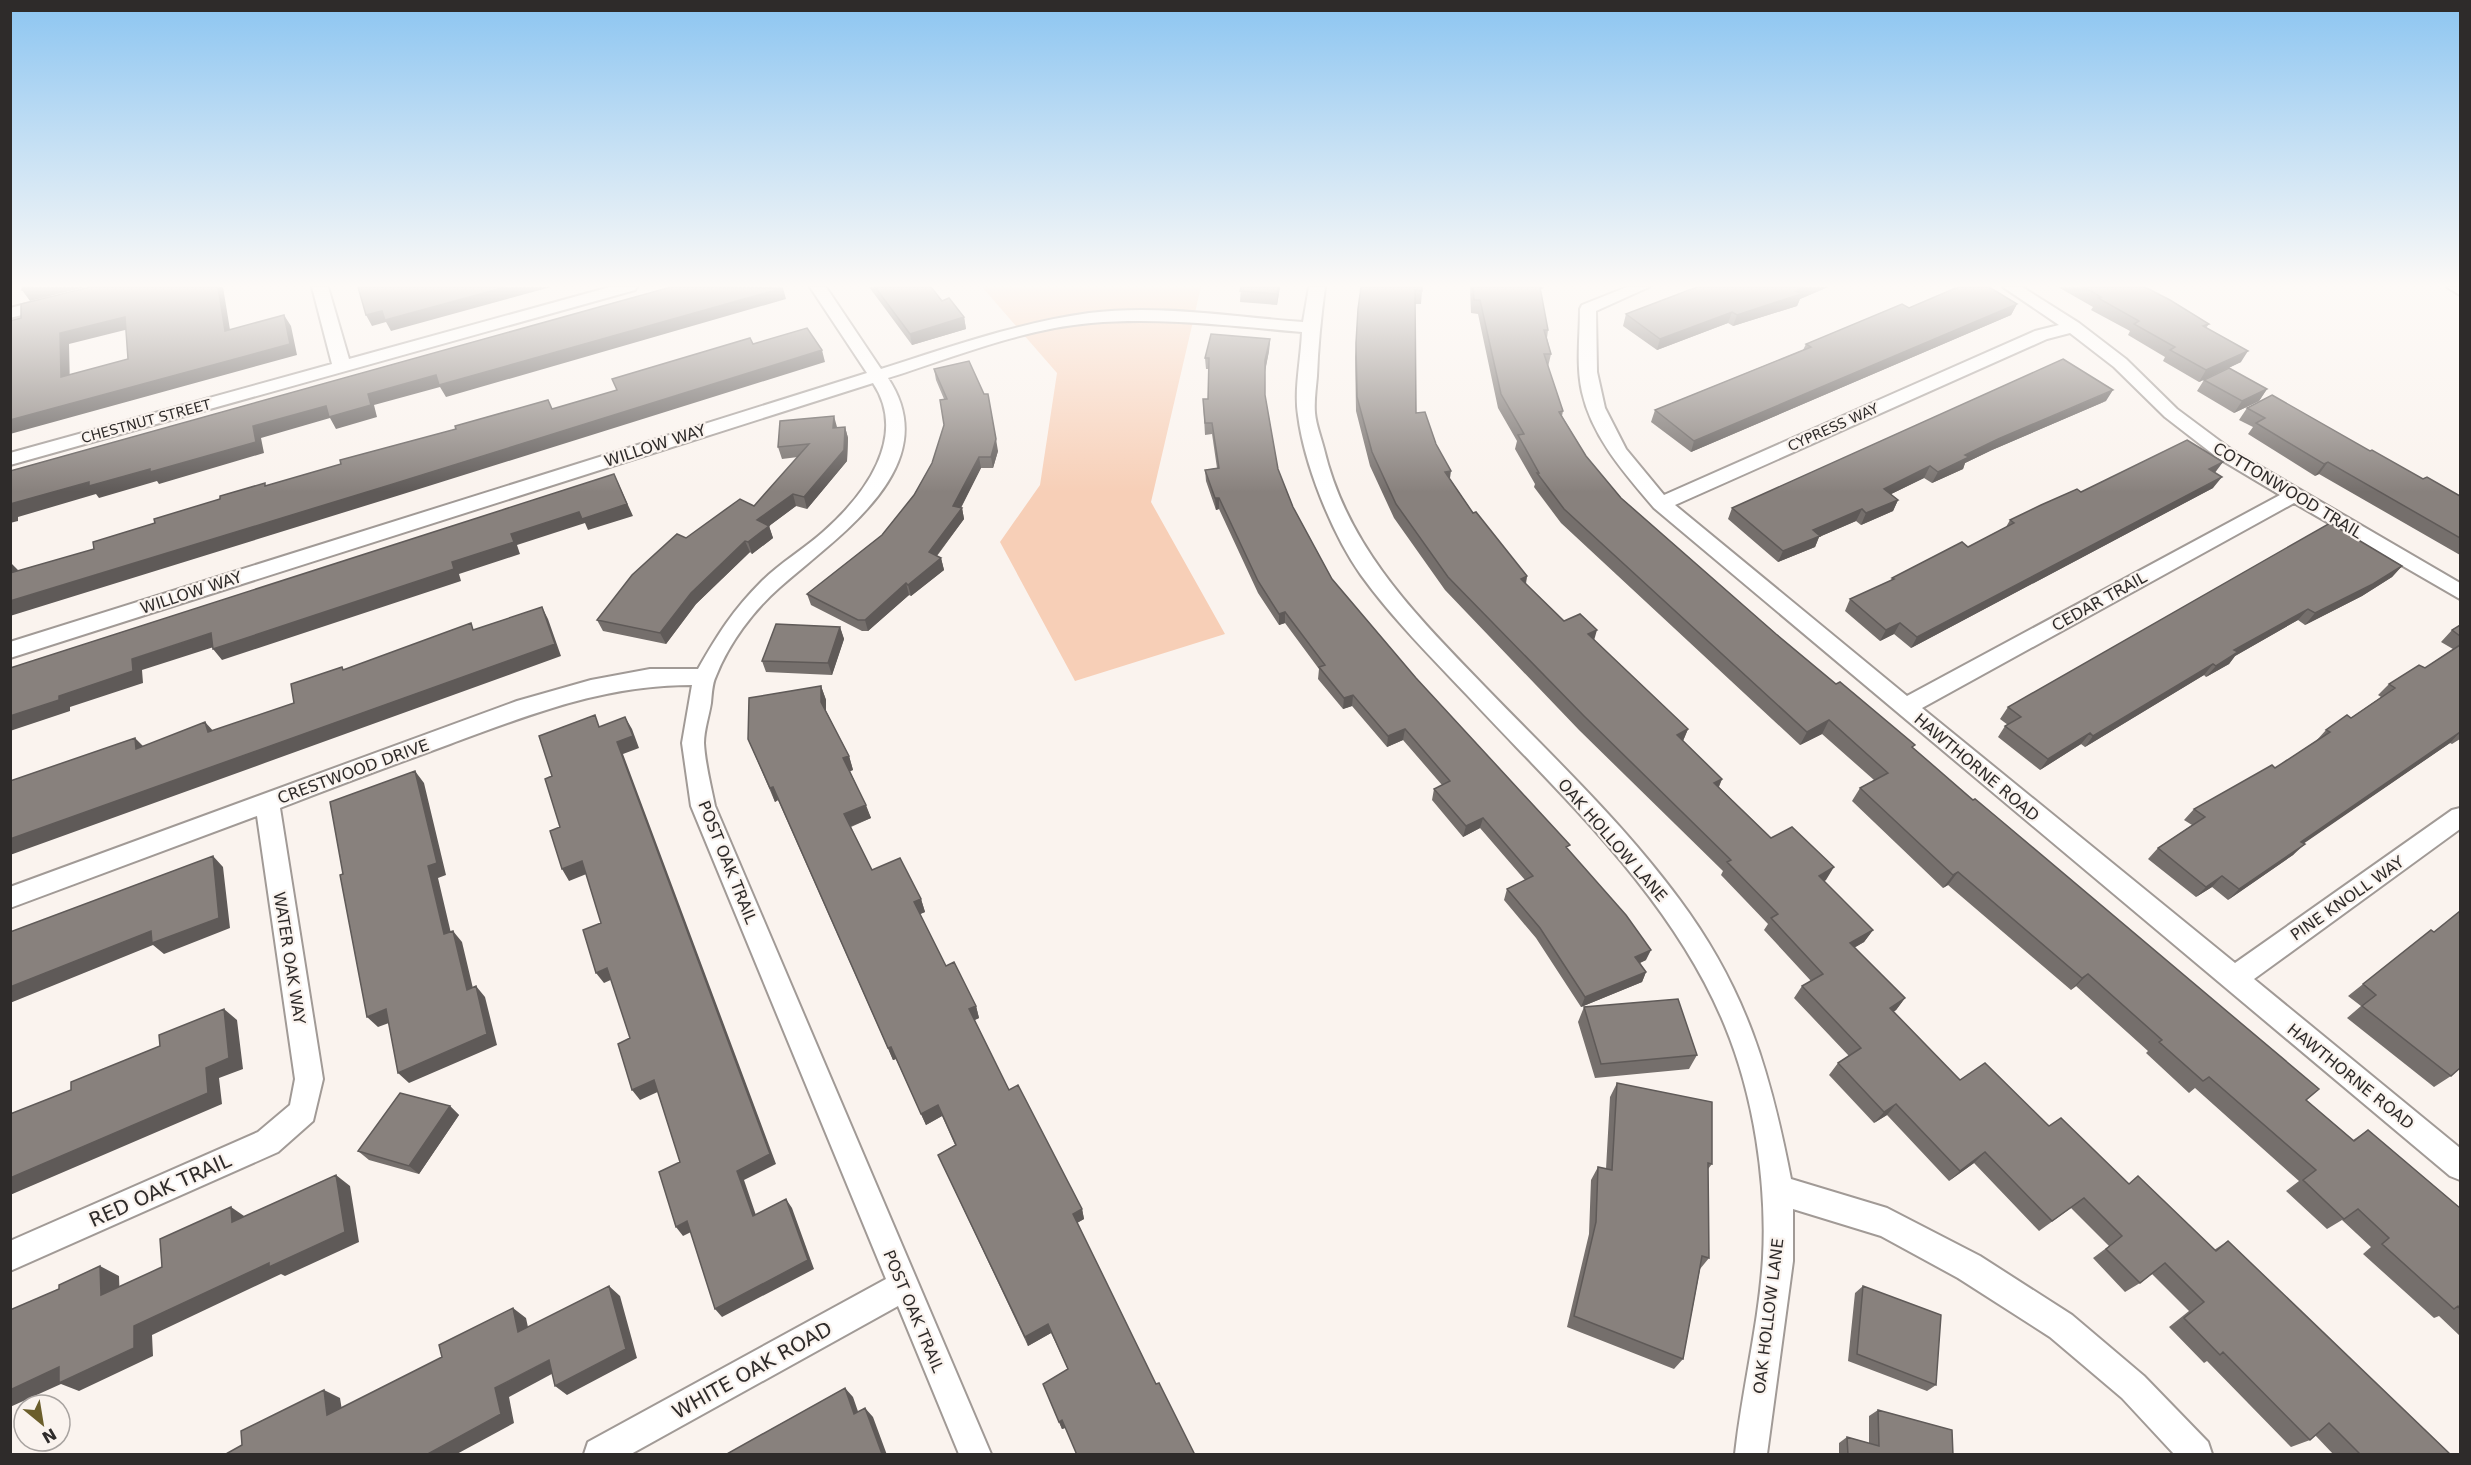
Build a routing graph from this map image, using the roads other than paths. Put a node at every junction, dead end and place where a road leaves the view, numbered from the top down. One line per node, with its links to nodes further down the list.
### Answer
1 (339, 355): 9 (street)
2 (384, 355): 9 (street, CHESTNUT STREET)
3 (865, 355): 10 (street, POST OAK TRAIL)
4 (941, 355): 10 (street, WILLOW WAY)
5 (1309, 355): 24 (street, OAK HOLLOW LANE)
6 (1590, 355): 13 (street, HAWTHORNE ROAD)
7 (1995, 355): 13 (street, CYPRESS WAY)
8 (2110, 355): 12 (street, COTTONWOOD TRAIL)
9 (342, 367): 11 (street, CHESTNUT STREET)
10 (878, 375): 15 (street, WILLOW WAY); 16 (street, POST OAK TRAIL)
11 (10, 459)
12 (2294, 495): 14 (street, COTTONWOOD TRAIL); 17 (street, CEDAR TRAIL)
13 (1661, 504): 17 (street, HAWTHORNE ROAD)
14 (2460, 592)
15 (10, 650)
16 (704, 677): 18 (street, CRESTWOOD DRIVE); 26 (street, POST OAK TRAIL)
17 (1905, 707): 21 (street, HAWTHORNE ROAD)
18 (267, 803): 20 (street, CRESTWOOD DRIVE); 22 (street, WATER OAK WAY)
19 (2460, 817): 21 (street, PINE KNOLL WAY)
20 (10, 898)
21 (2233, 979): 23 (street, HAWTHORNE ROAD)
22 (303, 1112): 25 (street, RED OAK TRAIL)
23 (2460, 1166)
24 (1779, 1190): 29 (street, OAK HOLLOW LANE); 30 (street)
25 (10, 1256)
26 (904, 1286): 27 (street, WHITE OAK ROAD); 28 (street, POST OAK TRAIL)
27 (600, 1455)
28 (975, 1455)
29 (1751, 1455)
30 (2196, 1455)

